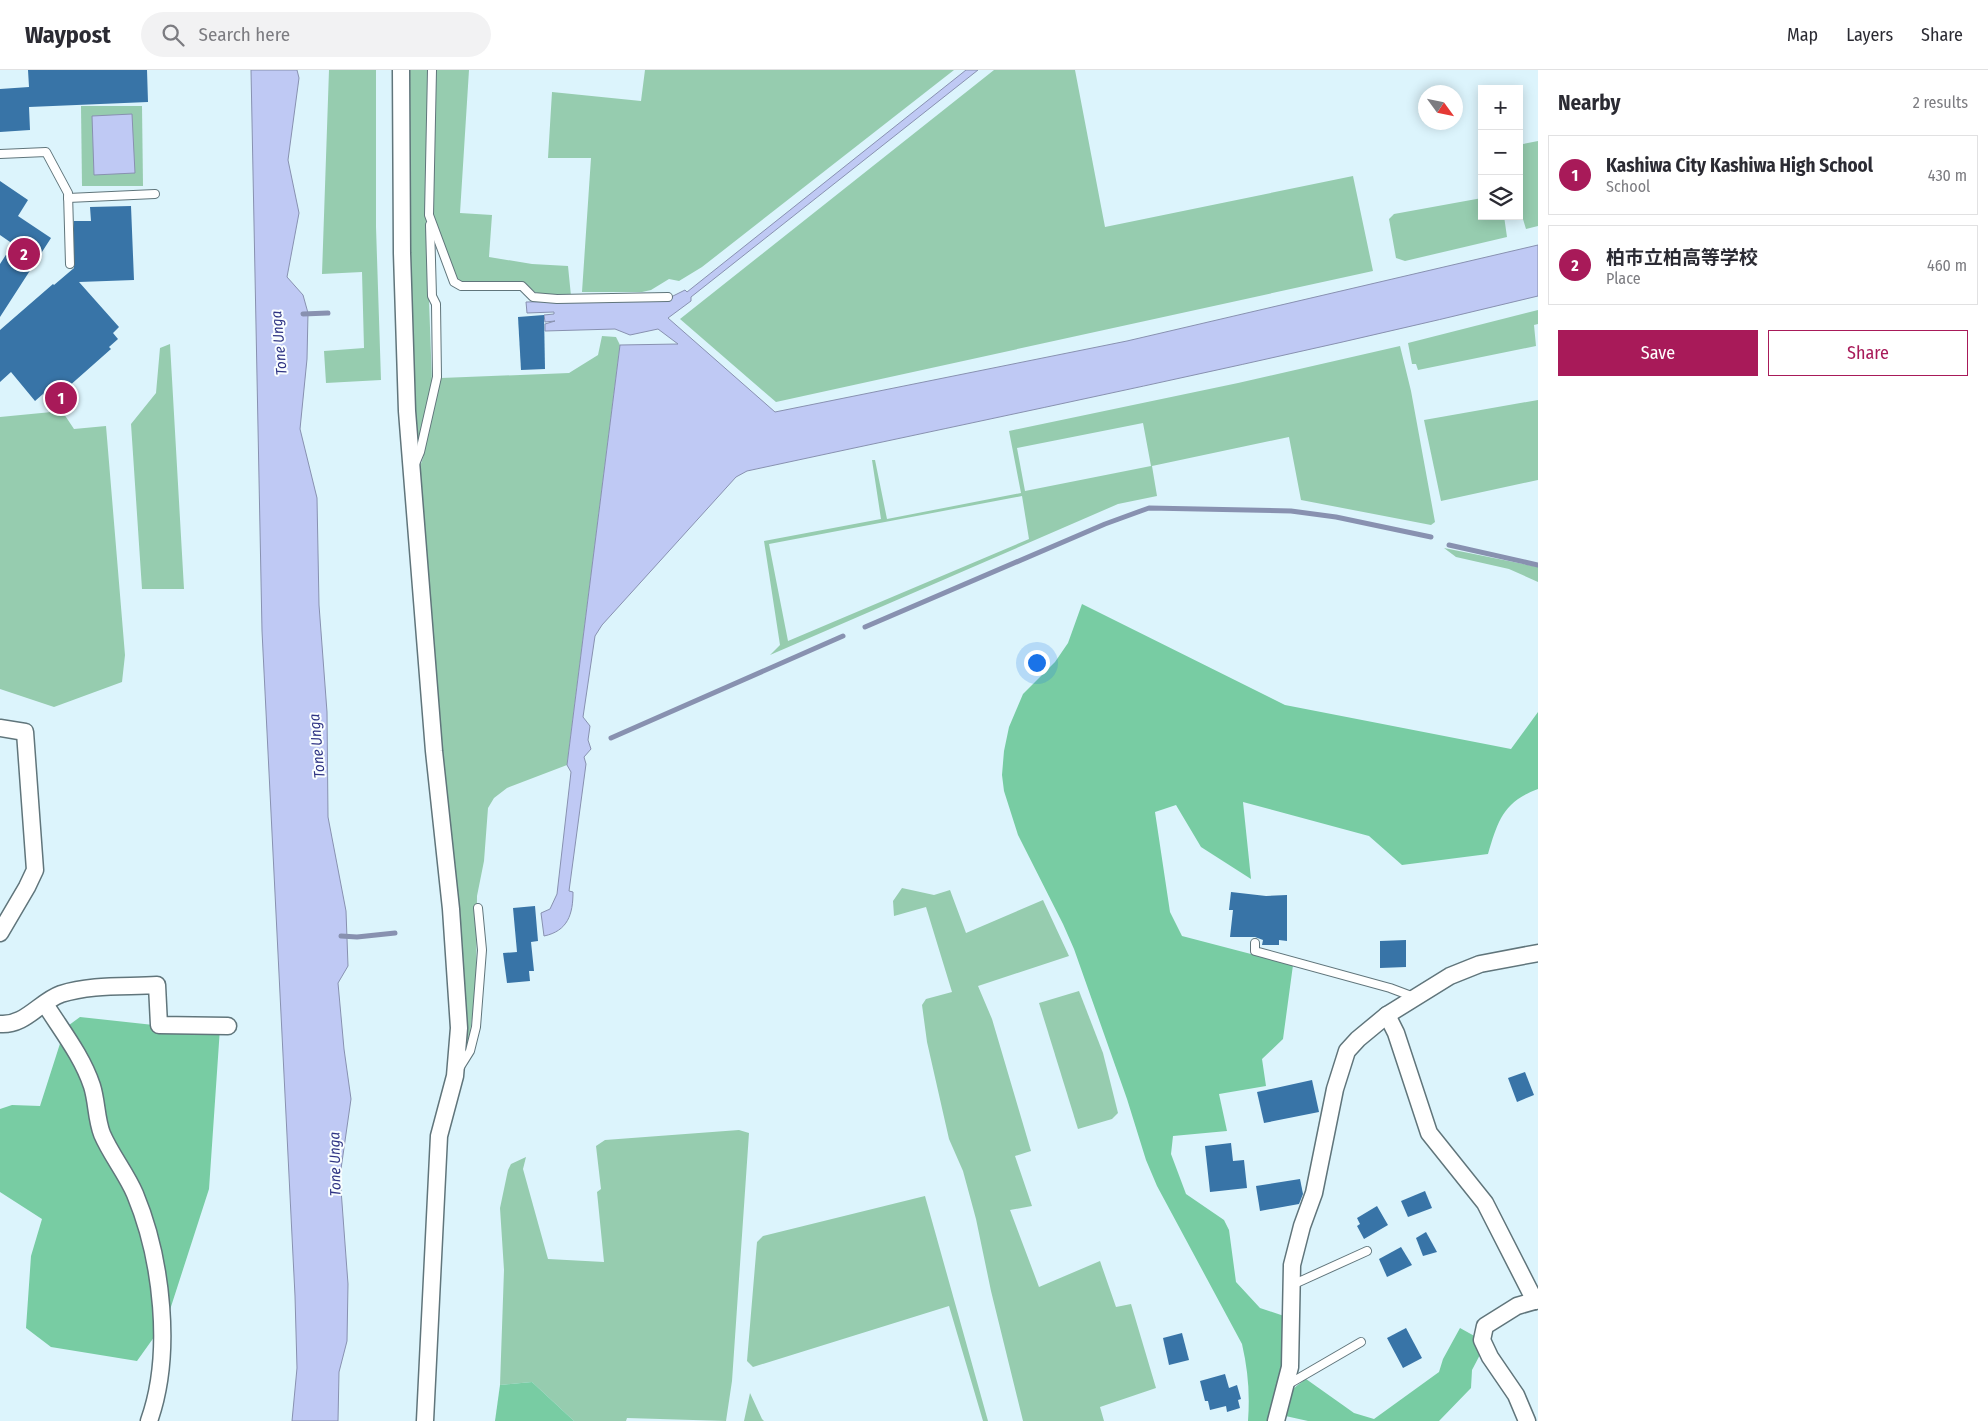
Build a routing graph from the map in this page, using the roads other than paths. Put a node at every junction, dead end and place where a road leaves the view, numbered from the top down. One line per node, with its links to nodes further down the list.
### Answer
1 (401, 70): 9 (street)
2 (432, 70): 6 (lane)
3 (0, 154): 5 (lane)
4 (155, 194): 5 (lane)
5 (68, 198): 7 (lane)
6 (429, 215): 8 (lane); 9 (lane)
7 (70, 264)
8 (668, 297)
9 (411, 471): 20 (street)
10 (0, 728): 12 (street)
11 (478, 908): 20 (lane)
12 (0, 933)
13 (1256, 943): 15 (lane)
14 (1538, 953): 15 (street)
15 (1414, 997): 17 (street)
16 (45, 1004): 18 (street); 19 (street); 26 (street)
17 (1387, 1015): 22 (street); 23 (street)
18 (0, 1024)
19 (228, 1026)
20 (455, 1076): 27 (street)
21 (1366, 1251): 22 (lane)
22 (1292, 1285): 25 (street)
23 (1537, 1300): 29 (street)
24 (1361, 1342): 25 (lane)
25 (1285, 1386): 28 (street)
26 (150, 1421)
27 (425, 1421)
28 (1276, 1421)
29 (1527, 1421)

